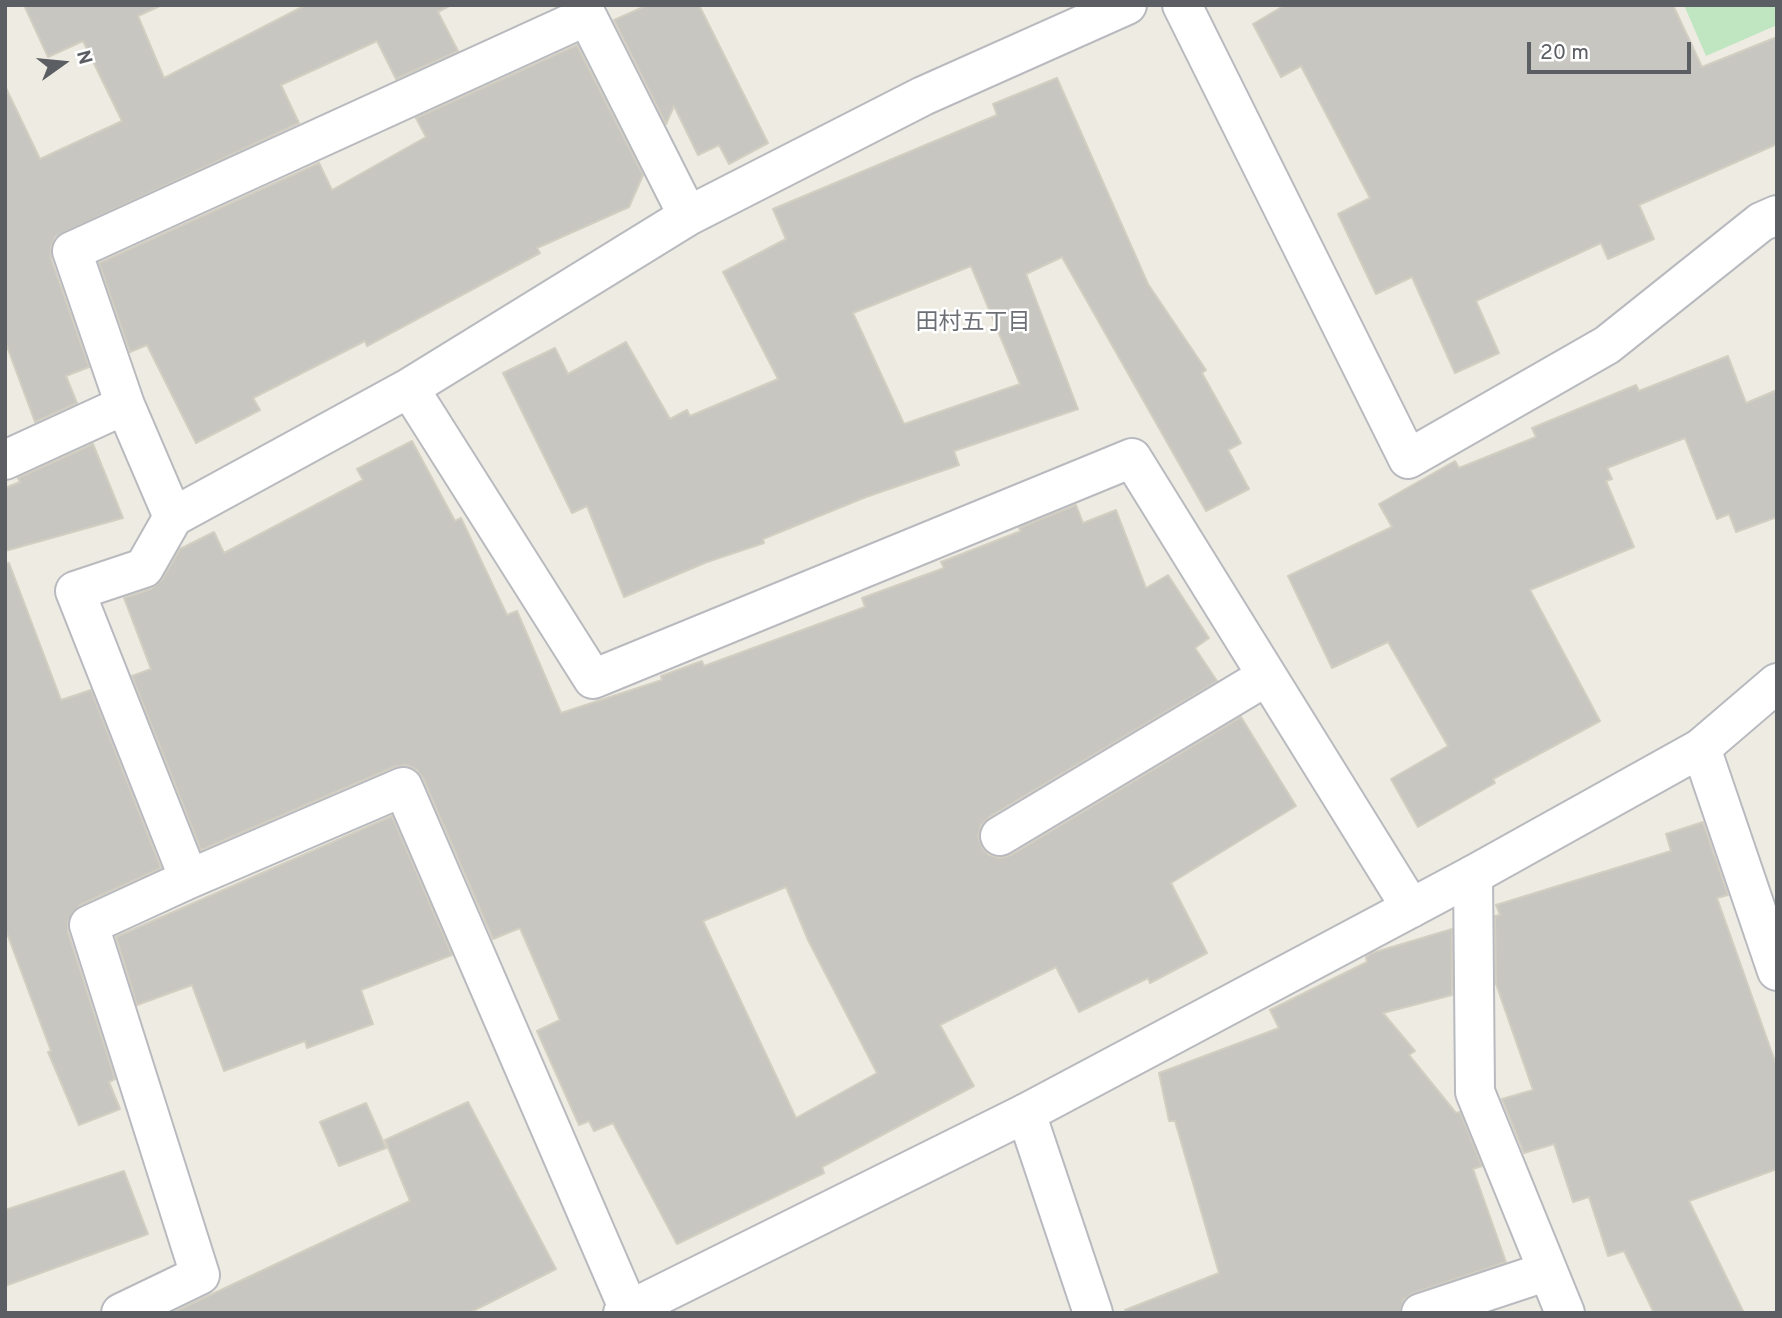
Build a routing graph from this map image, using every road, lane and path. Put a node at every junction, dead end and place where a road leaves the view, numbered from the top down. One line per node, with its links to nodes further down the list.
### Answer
1 (1127, 5): 4 (street)
2 (1182, 5): 3 (street)
3 (1777, 215)
4 (688, 216): 5 (street); 6 (street)
5 (409, 388): 8 (street); 9 (street)
6 (125, 405): 7 (street); 8 (street)
7 (5, 460)
8 (173, 517): 14 (street)
9 (1267, 676): 12 (street); 15 (street)
10 (1777, 683): 11 (street)
11 (1701, 748): 13 (street); 16 (street)
12 (1000, 836)
13 (1473, 875): 15 (street); 18 (street)
14 (189, 879): 19 (street); 20 (street)
15 (1411, 908): 17 (street)
16 (1777, 971)
17 (1026, 1113): 19 (street); 21 (street)
18 (1548, 1271): 22 (street); 23 (street)
19 (626, 1311)
20 (121, 1313)
21 (1093, 1313)
22 (1421, 1313)
23 (1565, 1313)

